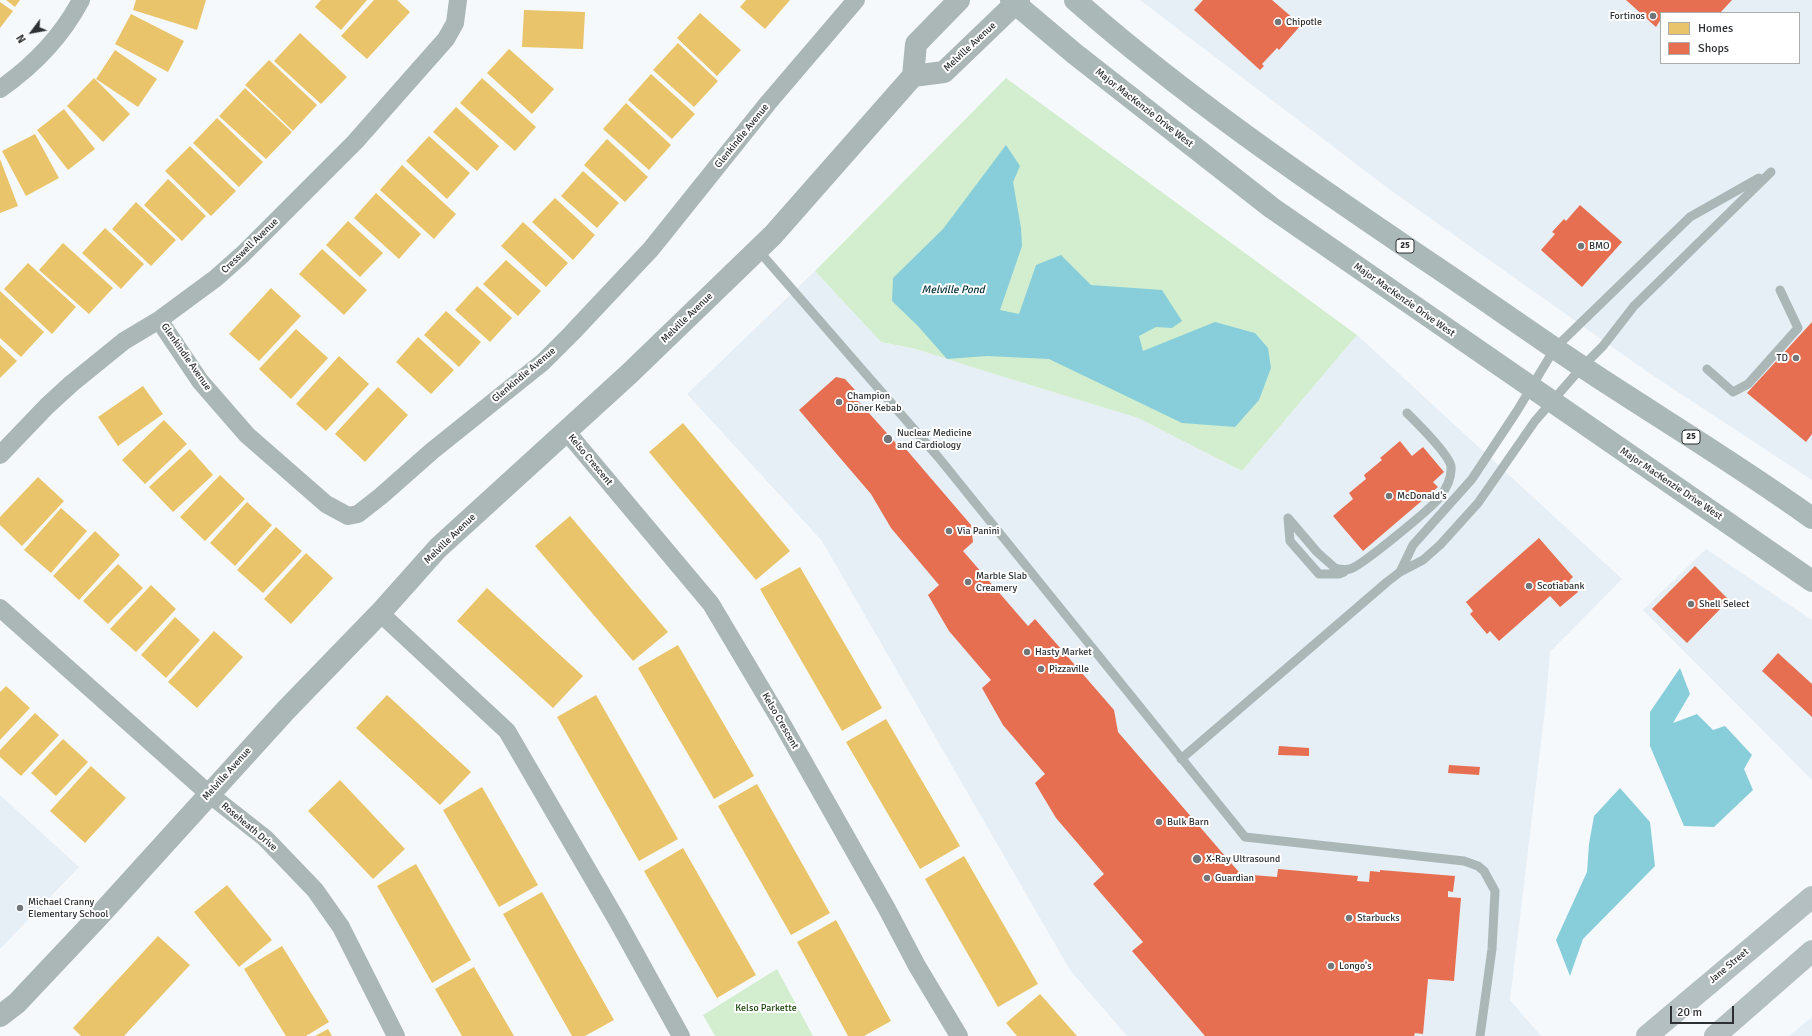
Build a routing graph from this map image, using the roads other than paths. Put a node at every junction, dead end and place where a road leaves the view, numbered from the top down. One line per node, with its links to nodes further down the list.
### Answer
1 (80, 0): 8 (street)
2 (458, 0): 11 (street, Cresswell Avenue)
3 (856, 0): 11 (street, Glenkindie Avenue)
4 (958, 0): 7 (street)
5 (1075, 0): 12 (main road, 25)
6 (1015, 1): 7 (street, Melville Avenue); 15 (main road, Major MacKenzie Drive West)
7 (913, 76): 9 (street, Melville Avenue)
8 (0, 89)
9 (758, 250): 18 (street, Melville Avenue); 26 (lane)
10 (1780, 290): 14 (lane)
11 (159, 320): 19 (street, Cresswell Avenue)
12 (1555, 348): 13 (main road, 25); 13 (lane); 15 (lane)
13 (1582, 367): 16 (lane); 20 (main road, 25)
14 (1707, 369)
15 (1531, 387): 16 (main road, Major MacKenzie Drive West); 22 (lane)
16 (1552, 402): 22 (lane); 23 (main road, Major MacKenzie Drive West)
17 (1407, 412): 21 (lane)
18 (566, 430): 25 (street, Melville Avenue); 33 (street, Kelso Crescent)
19 (0, 455)
20 (1812, 518)
21 (1350, 569): 21 (lane)
22 (1400, 572): 26 (lane)
23 (1812, 581)
24 (0, 608): 27 (street, Roseheath Drive)
25 (380, 613): 27 (street, Melville Avenue); 32 (street)
26 (1181, 759): 34 (lane)
27 (209, 794): 30 (street, Melville Avenue); 31 (street, Roseheath Drive)
28 (1812, 897): 35 (main road, Jane Street)
29 (1812, 950): 36 (main road)
30 (0, 1016)
31 (396, 1036)
32 (681, 1036)
33 (959, 1036)
34 (1480, 1036)
35 (1647, 1036)
36 (1715, 1036)

